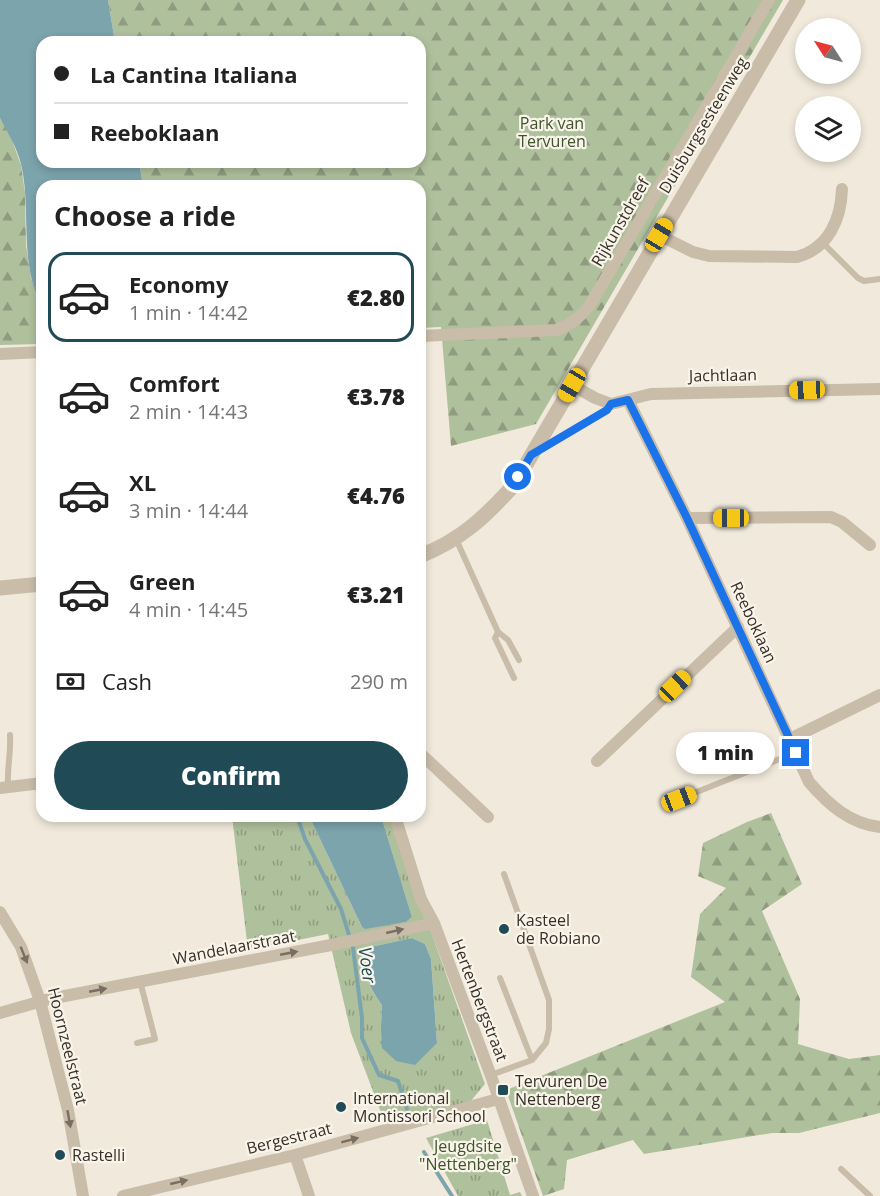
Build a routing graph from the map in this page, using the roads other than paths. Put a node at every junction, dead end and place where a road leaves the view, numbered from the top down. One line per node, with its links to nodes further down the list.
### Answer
1 (769, 0): 7 (street, Rijkunstdreef)
2 (798, 0): 4 (street, Duisburgsesteenweg)
3 (842, 189): 5 (street)
4 (659, 235): 5 (street); 10 (street, Duisburgsesteenweg)
5 (823, 243): 6 (lane)
6 (880, 279)
7 (426, 336)
8 (36, 352): 9 (street)
9 (0, 354)
10 (572, 385): 13 (street); 14 (street, Duisburgsesteenweg)
11 (880, 388): 12 (street, Jachtlaan)
12 (628, 400): 13 (street, Jachtlaan); 15 (street, Reeboklaan)
13 (611, 404): 14 (lane, Duisburgsesteenweg)
14 (531, 455): 16 (street, Duisburgsesteenweg)
15 (687, 518): 17 (street); 21 (street, Reeboklaan)
16 (456, 539): 18 (street, Duisburgsesteenweg); 22 (lane)
17 (870, 545)
18 (426, 553)
19 (36, 585): 20 (street)
20 (0, 588)
21 (738, 627): 27 (street, Reeboklaan); 30 (street)
22 (498, 632): 23 (lane); 24 (lane)
23 (519, 660)
24 (514, 678)
25 (880, 695): 27 (street)
26 (10, 735): 32 (lane)
27 (790, 739): 28 (street, Reeboklaan)
28 (796, 753): 33 (lane); 36 (street, Reeboklaan)
29 (426, 759): 34 (street)
30 (597, 761)
31 (36, 784): 32 (street)
32 (4, 788)
33 (679, 799)
34 (488, 817)
35 (397, 822): 39 (street, Hertenbergstraat)
36 (880, 827)
37 (504, 874): 45 (lane)
38 (0, 912): 42 (street, Hoornzeelstraat, one-way to 42)
39 (434, 923): 41 (street, Wandelaarstraat, one-way to 39); 46 (street, Hertenbergstraat)
40 (500, 978): 45 (lane)
41 (140, 981): 42 (street, Wandelaarstraat, one-way to 41); 44 (lane)
42 (40, 1001): 43 (street, Wandelaarstraat); 50 (street, Hoornzeelstraat, one-way to 50)
43 (0, 1013)
44 (137, 1043)
45 (532, 1060): 46 (lane)
46 (491, 1076): 47 (street, Hertenbergstraat)
47 (498, 1099): 48 (street, Bergestraat, one-way to 47); 53 (street, Hertenbergstraat)
48 (295, 1155): 51 (street, Bergestraat, one-way to 48); 52 (street)
49 (841, 1169): 54 (lane)
50 (83, 1196)
51 (123, 1196)
52 (309, 1196)
53 (533, 1196)
54 (870, 1196)

